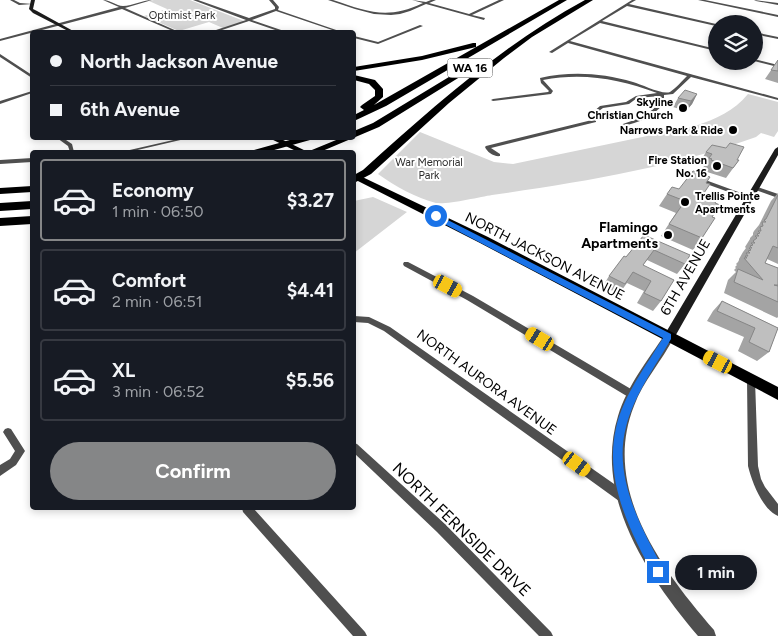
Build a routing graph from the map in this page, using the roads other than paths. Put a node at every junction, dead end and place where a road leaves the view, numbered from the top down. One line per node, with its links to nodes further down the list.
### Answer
1 (12, 0): 15 (street)
2 (105, 0): 19 (street)
3 (150, 0): 19 (street)
4 (195, 0): 24 (street)
5 (271, 0): 20 (street)
6 (330, 0): 16 (street)
7 (414, 0): 16 (street)
8 (434, 0): 16 (street)
9 (502, 0): 21 (street)
10 (564, 0): 25 (highway, WA 16)
11 (588, 0): 59 (highway, WA 16); 77 (highway)
12 (634, 0): 18 (street)
13 (700, 0): 22 (street)
14 (756, 0): 17 (street)
15 (32, 2): 28 (main road)
16 (425, 3): 21 (street)
17 (778, 4)
18 (627, 5): 26 (street); 27 (street)
19 (122, 8): 28 (street); 32 (street)
20 (276, 10): 24 (street); 35 (street)
21 (469, 15): 23 (street)
22 (778, 16)
23 (484, 19)
24 (250, 20): 33 (street); 34 (street)
25 (524, 22): 47 (highway); 57 (highway, WA 16)
26 (600, 22): 41 (street); 42 (street)
27 (708, 23)
28 (58, 25): 30 (street); 31 (main road)
29 (421, 26): 38 (street)
30 (39, 30)
31 (69, 30)
32 (173, 30)
33 (220, 30)
34 (278, 30)
35 (334, 30)
36 (30, 32): 40 (street)
37 (763, 35): 39 (street)
38 (356, 38)
39 (778, 38)
40 (0, 40)
41 (568, 42): 43 (street); 48 (street)
42 (708, 48)
43 (551, 52)
44 (0, 55): 49 (street)
45 (763, 62): 46 (street)
46 (778, 66)
47 (356, 69)
48 (690, 75): 52 (street); 53 (street)
49 (30, 76)
50 (356, 78): 56 (highway)
51 (30, 93): 55 (street)
52 (662, 94): 54 (street); 58 (street); 73 (street)
53 (778, 99)
54 (493, 100)
55 (0, 103)
56 (356, 111)
57 (356, 117)
58 (622, 125)
59 (356, 134)
60 (63, 140): 66 (street)
61 (177, 140): 67 (street)
62 (277, 140): 70 (main road)
63 (287, 140): 68 (highway)
64 (299, 140): 69 (highway)
65 (344, 140): 71 (highway)
66 (71, 150)
67 (133, 150)
68 (258, 150)
69 (265, 150)
70 (300, 150)
71 (317, 150)
72 (778, 150): 79 (main road, 6TH AVENUE)
73 (498, 155)
74 (30, 160): 75 (street)
75 (0, 162)
76 (678, 172): 83 (street)
77 (356, 177)
78 (356, 178): 90 (main road, NORTH JACKSON AVENUE)
79 (755, 188): 82 (street); 83 (main road, 6TH AVENUE)
80 (30, 189): 81 (highway)
81 (0, 191)
82 (778, 196)
83 (750, 198): 90 (main road, 6TH AVENUE)
84 (30, 205): 85 (highway)
85 (0, 207)
86 (30, 220): 87 (highway)
87 (0, 222)
88 (406, 264): 93 (street)
89 (356, 319): 97 (street, NORTH AURORA AVENUE)
90 (668, 337): 91 (main road, NORTH JACKSON AVENUE); 93 (street, 6TH AVENUE)
91 (751, 380): 92 (main road, NORTH JACKSON AVENUE); 99 (street)
92 (778, 394)
93 (633, 395): 97 (street, 6TH AVENUE)
94 (8, 432): 96 (street)
95 (356, 449): 101 (street, NORTH FERNSIDE DRIVE)
96 (0, 471)
97 (624, 497): 102 (street, 6TH AVENUE)
98 (249, 510): 100 (street)
99 (778, 511)
100 (361, 636)
101 (547, 636)
102 (708, 636)

